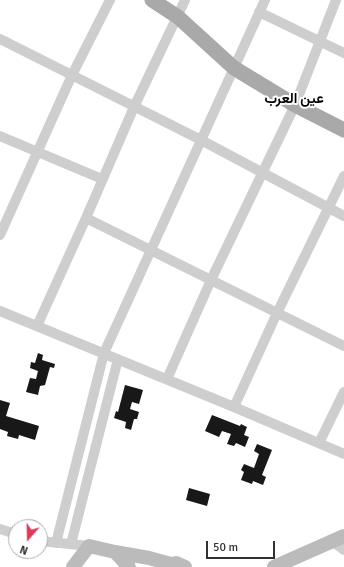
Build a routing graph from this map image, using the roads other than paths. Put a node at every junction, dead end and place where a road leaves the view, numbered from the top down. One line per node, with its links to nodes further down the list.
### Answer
1 (110, 0): 12 (street)
2 (152, 0): 7 (main road)
3 (185, 0): 7 (street)
4 (265, 0): 6 (street)
5 (336, 0): 9 (street)
6 (259, 12): 9 (street); 11 (street)
7 (178, 17): 11 (main road); 14 (street)
8 (0, 39): 12 (street)
9 (320, 41): 10 (street); 13 (street)
10 (344, 53)
11 (234, 68): 13 (main road); 17 (street)
12 (72, 75): 14 (street); 18 (street)
13 (295, 105): 15 (main road); 19 (street)
14 (134, 107): 17 (street); 21 (street)
15 (344, 130)
16 (0, 136): 18 (street)
17 (201, 140): 19 (street); 26 (street)
18 (37, 152): 21 (street); 25 (street)
19 (262, 173): 22 (street); 27 (street)
20 (344, 176): 22 (street)
21 (102, 180): 24 (street)
22 (328, 207): 23 (street); 29 (street)
23 (344, 216)
24 (86, 218): 26 (street); 30 (street)
25 (0, 235)
26 (150, 250): 27 (street); 32 (street)
27 (211, 280): 29 (street); 34 (street)
28 (0, 311): 30 (street)
29 (277, 313): 31 (street); 36 (street)
30 (37, 326): 32 (street)
31 (344, 346)
32 (104, 353): 33 (street); 41 (street)
33 (118, 359): 34 (street); 42 (street)
34 (167, 379): 36 (street)
35 (344, 392): 37 (street)
36 (234, 407): 37 (street)
37 (319, 443): 38 (street)
38 (344, 454)
39 (338, 539): 44 (street); 50 (street)
40 (48, 542): 41 (street)
41 (56, 543): 42 (street)
42 (71, 544): 43 (street)
43 (89, 546): 45 (street); 47 (street)
44 (344, 550)
45 (115, 552): 46 (street); 48 (street)
46 (167, 565): 49 (street)
47 (73, 567)
48 (129, 567)
49 (185, 567)
50 (274, 567)

